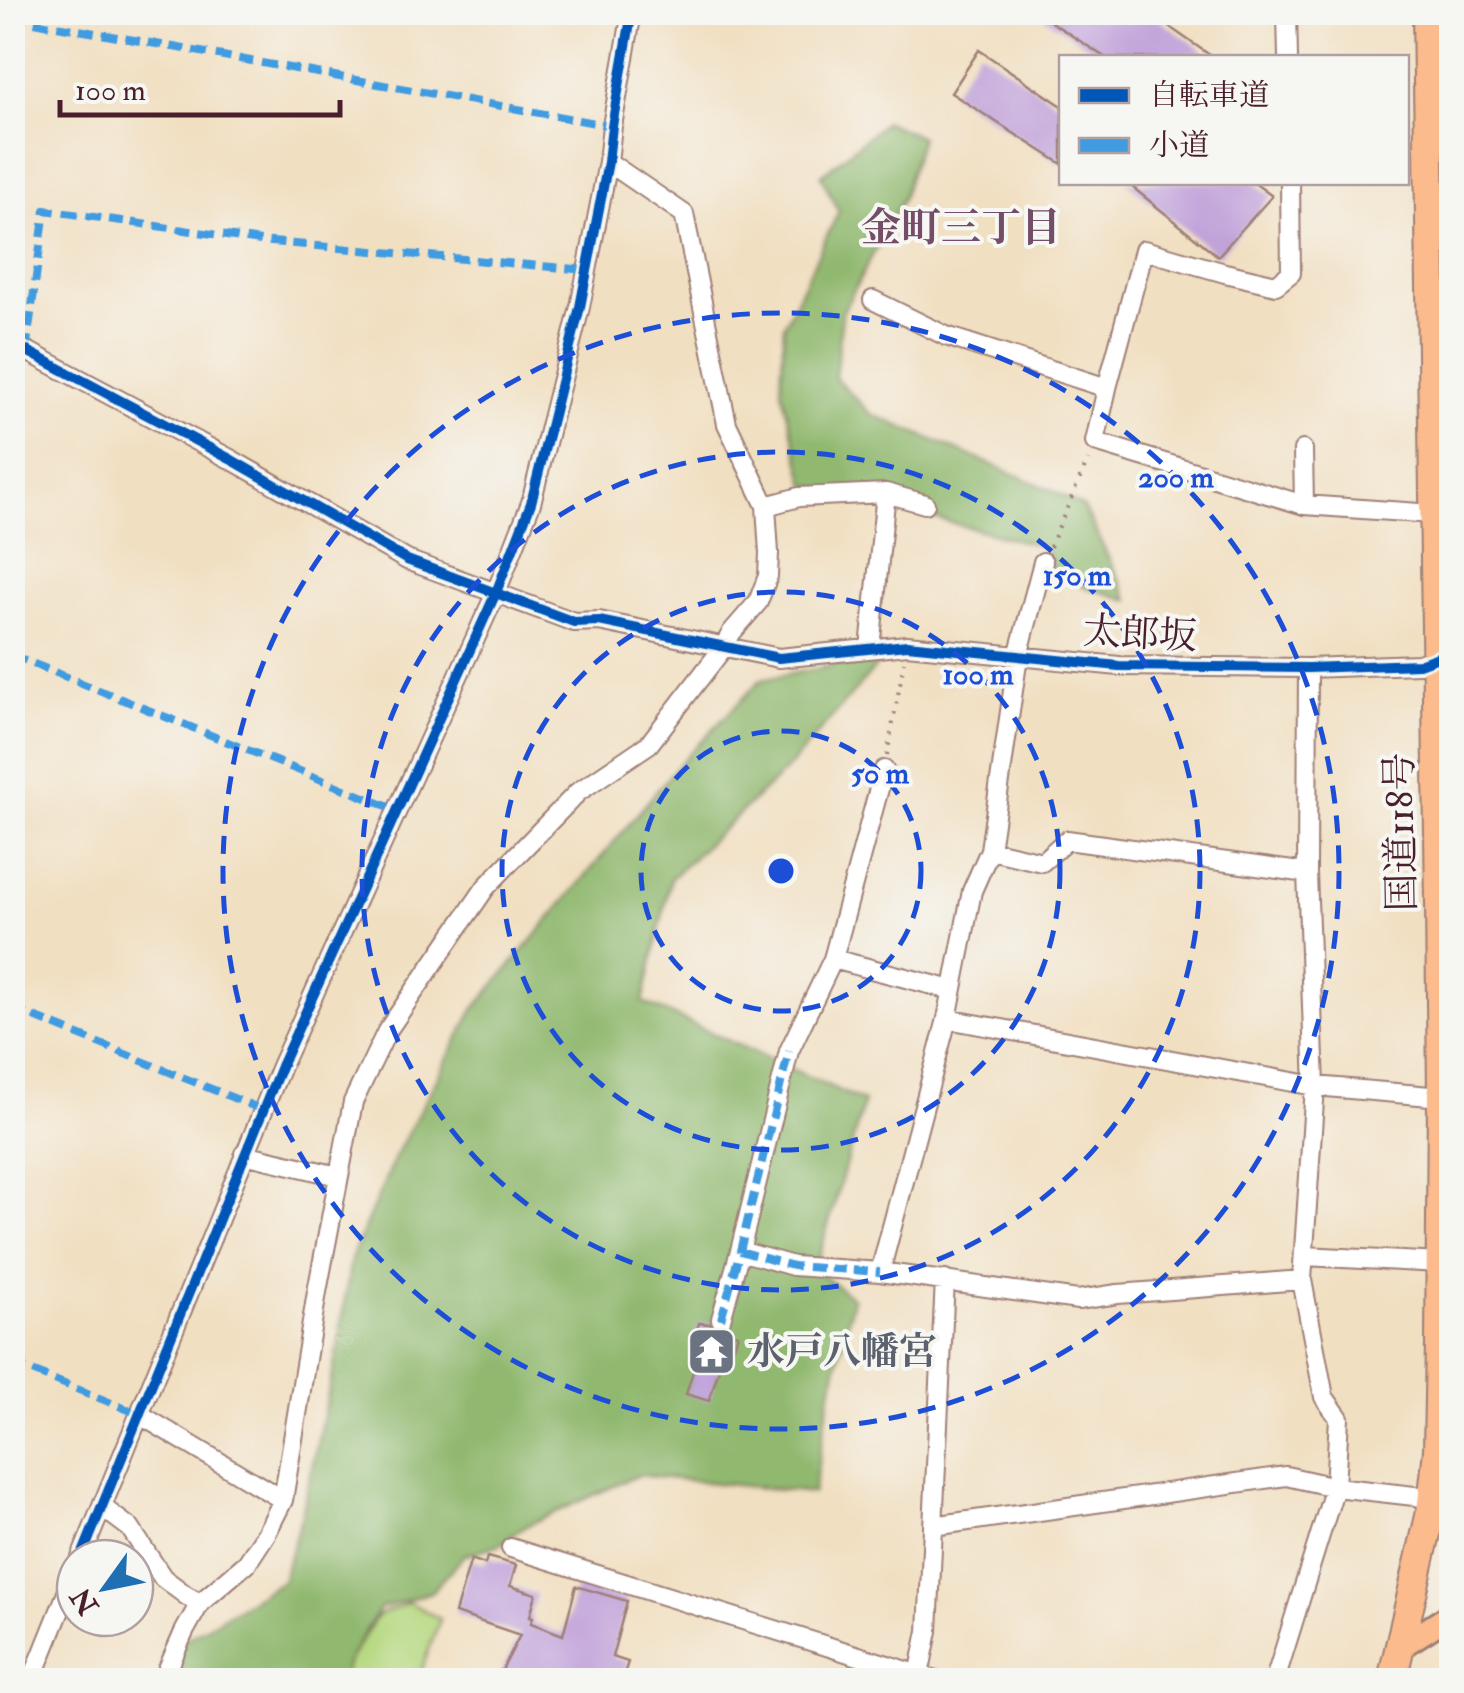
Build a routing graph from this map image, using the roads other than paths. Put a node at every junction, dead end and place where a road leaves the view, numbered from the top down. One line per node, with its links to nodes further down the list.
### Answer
1 (632, 12): 5 (street)
2 (1287, 12): 4 (street)
3 (1428, 12): 15 (highway, 国道118号)
4 (1288, 55)
5 (608, 162): 14 (street); 17 (street)
6 (1290, 185): 9 (street)
7 (873, 300): 9 (street)
8 (12, 343): 17 (street, 太郎坂)
9 (1107, 388): 13 (street)
10 (1304, 450): 13 (street)
11 (886, 493): 12 (street); 14 (street); 19 (street)
12 (925, 504)
13 (1304, 505): 15 (street)
14 (766, 506): 18 (street)
15 (1440, 529): 20 (highway, 国道118号)
16 (1044, 562): 21 (street)
17 (496, 595): 18 (street, 太郎坂); 32 (street)
18 (723, 648): 19 (street, 太郎坂); 33 (street)
19 (870, 648): 21 (street, 太郎坂)
20 (1444, 655): 22 (street, 太郎坂); 26 (highway, 国道118号)
21 (1018, 656): 22 (street, 太郎坂); 24 (street)
22 (1308, 668): 25 (street)
23 (884, 770): 27 (street)
24 (990, 850): 25 (street); 28 (street)
25 (1307, 873): 30 (street)
26 (1446, 904): 31 (highway, 国道118号)
27 (833, 960): 28 (street); 34 (street)
28 (952, 990): 29 (street)
29 (947, 1019): 30 (street); 37 (street)
30 (1314, 1086): 31 (street); 35 (street)
31 (1442, 1096): 36 (highway, 国道118号)
32 (244, 1154): 33 (street); 42 (street)
33 (338, 1176): 44 (street)
34 (740, 1251): 37 (street); 40 (street)
35 (1304, 1256): 36 (street); 39 (street)
36 (1441, 1263): 41 (highway, 国道118号)
37 (880, 1272): 38 (street)
38 (946, 1280): 39 (street); 47 (street)
39 (1302, 1280): 43 (street)
40 (720, 1319)
41 (1446, 1342): 46 (highway, 国道118号)
42 (139, 1414): 44 (street); 45 (street)
43 (1334, 1486): 46 (street); 47 (street); 57 (street)
44 (283, 1500): 50 (street)
45 (102, 1507): 48 (street); 50 (street)
46 (1438, 1509): 53 (highway, 国道118号)
47 (933, 1526): 54 (street)
48 (89, 1538)
49 (511, 1548): 54 (street)
50 (200, 1603): 56 (street)
51 (1452, 1614): 53 (main road)
52 (55, 1623): 55 (street)
53 (1400, 1647): 58 (highway, 国道118号)
54 (924, 1679)
55 (32, 1680)
56 (163, 1680)
57 (1275, 1680)
58 (1392, 1680)

